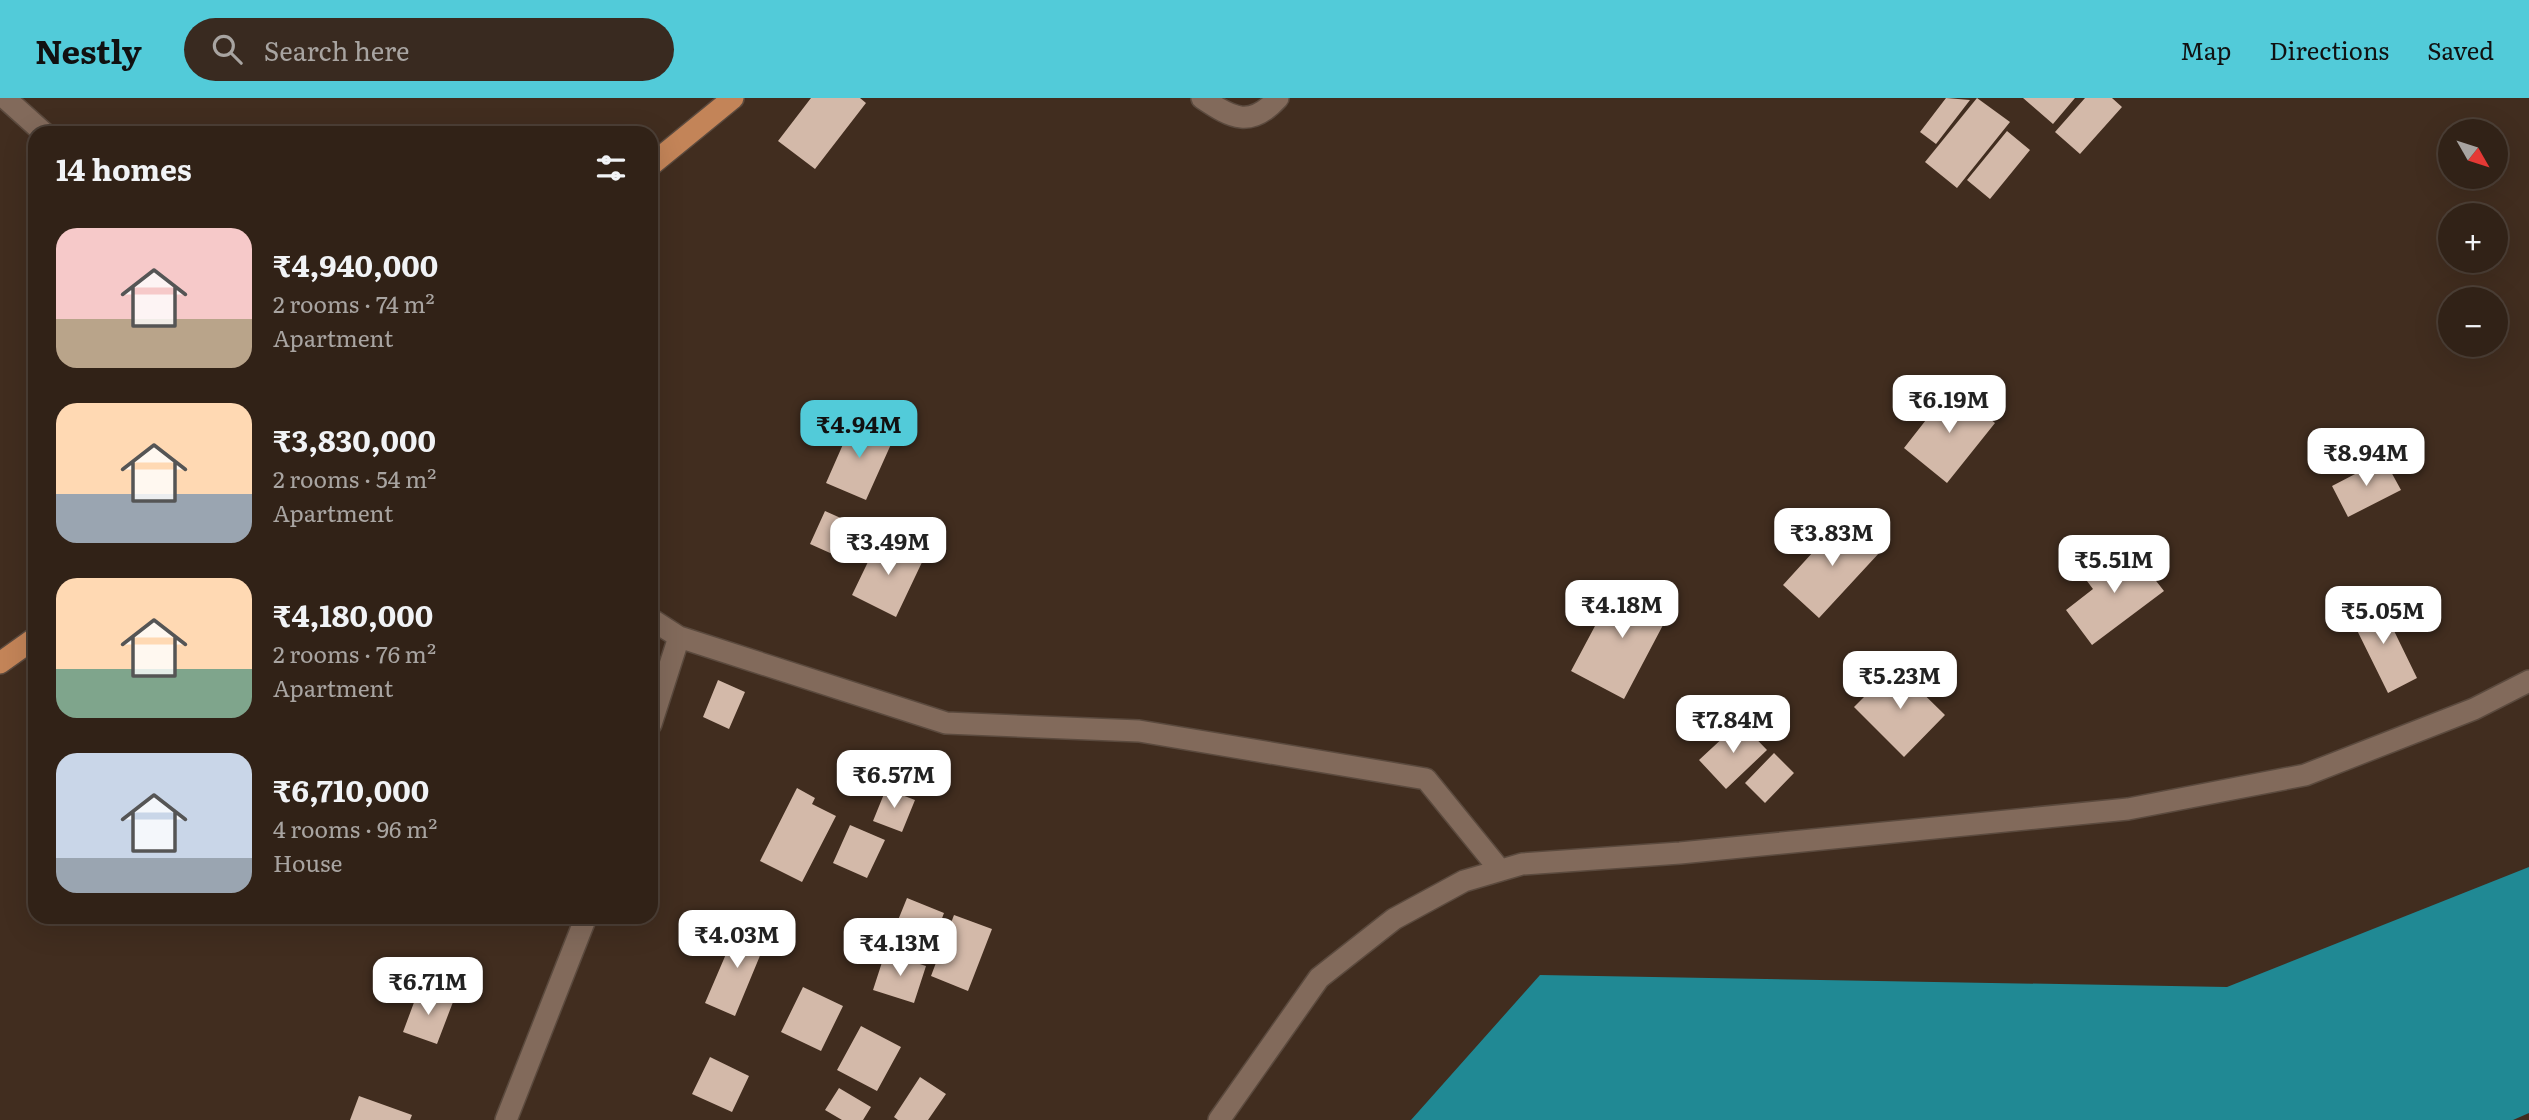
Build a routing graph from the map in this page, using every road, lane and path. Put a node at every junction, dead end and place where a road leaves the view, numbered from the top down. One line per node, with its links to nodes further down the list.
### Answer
1 (5, 98): 5 (street)
2 (733, 98): 6 (main road)
3 (1202, 98): 4 (street)
4 (1278, 98)
5 (36, 126)
6 (658, 159)
7 (658, 623): 8 (street)
8 (680, 637): 12 (street); 13 (street)
9 (28, 643): 10 (main road)
10 (0, 663)
11 (2529, 681): 13 (street)
12 (658, 703)
13 (1500, 870): 16 (street)
14 (583, 924): 15 (street)
15 (506, 1120)
16 (1219, 1120)

